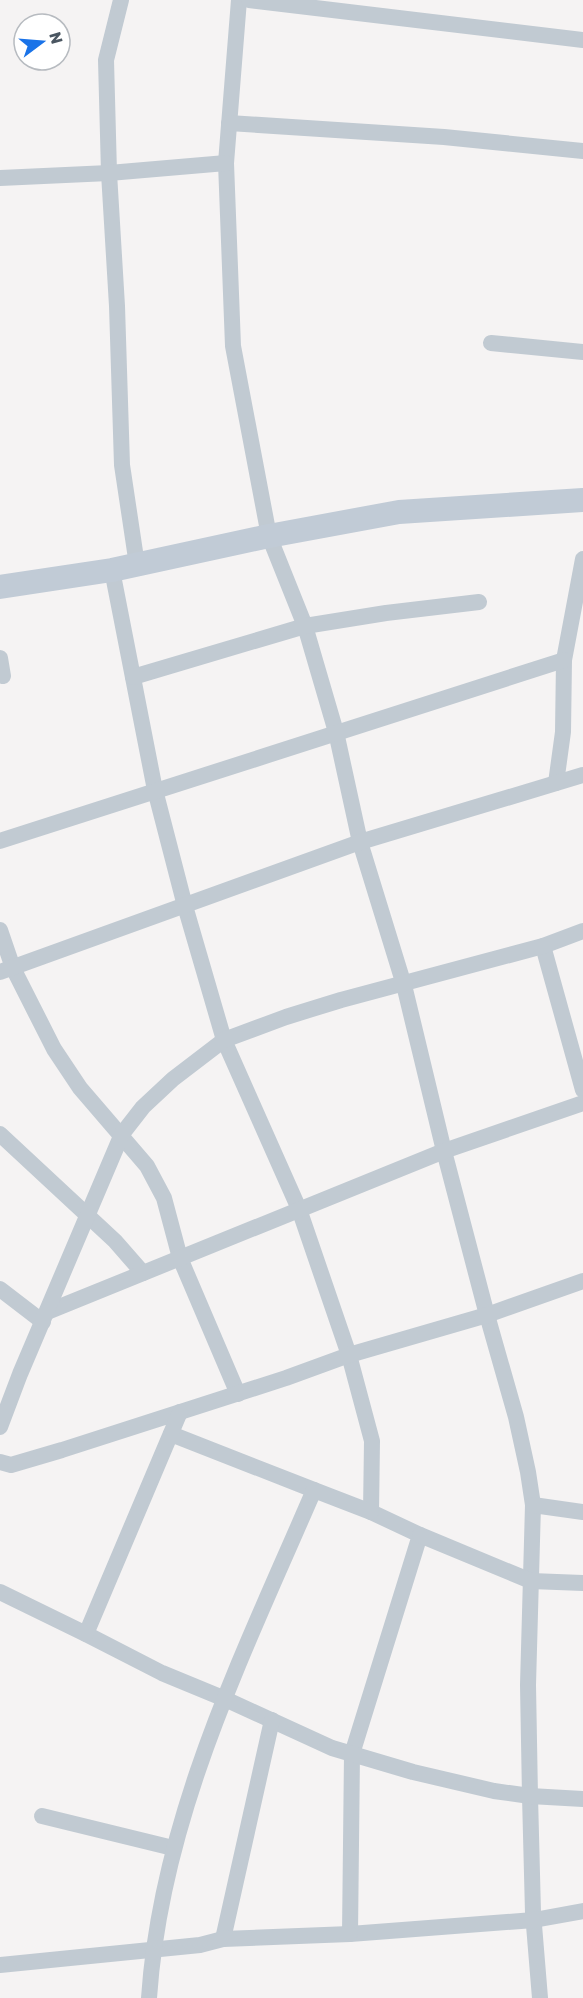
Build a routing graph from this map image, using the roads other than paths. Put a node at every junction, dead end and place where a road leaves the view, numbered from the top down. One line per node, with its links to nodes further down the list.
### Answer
1 (121, 0): 9 (street)
2 (239, 0): 6 (street)
3 (249, 0): 4 (street)
4 (329, 5): 5 (street)
5 (583, 40)
6 (229, 123): 7 (street); 8 (street)
7 (583, 151)
8 (226, 163): 9 (street); 14 (street)
9 (109, 173): 10 (street); 16 (street)
10 (0, 178)
11 (491, 343): 12 (street)
12 (583, 352)
13 (583, 501): 14 (street)
14 (269, 536): 16 (street); 20 (street)
15 (583, 558): 22 (street)
16 (137, 565): 17 (street)
17 (112, 570): 18 (street); 24 (street)
18 (0, 587)
19 (479, 602): 20 (street)
20 (306, 626): 24 (street); 25 (street)
21 (0, 658): 23 (street)
22 (564, 660): 25 (street); 27 (street)
23 (3, 676)
24 (133, 677): 28 (street)
25 (336, 732): 28 (street); 30 (street)
26 (583, 775): 27 (street)
27 (556, 783): 30 (street)
28 (155, 790): 29 (street); 31 (street)
29 (0, 841)
30 (360, 842): 31 (street); 36 (street)
31 (185, 906): 35 (street); 37 (street)
32 (0, 930): 35 (street)
33 (583, 931): 34 (street)
34 (543, 946): 36 (street); 38 (street)
35 (6, 970): 40 (street)
36 (404, 985): 37 (street); 42 (street)
37 (224, 1040): 40 (street); 43 (street)
38 (583, 1090)
39 (583, 1102): 42 (street)
40 (122, 1134): 44 (street); 45 (street)
41 (1, 1138): 44 (street)
42 (444, 1151): 43 (street); 49 (street)
43 (299, 1209): 45 (street); 51 (street)
44 (87, 1217): 46 (street); 50 (street)
45 (180, 1258): 46 (street); 52 (street)
46 (143, 1273): 50 (street)
47 (583, 1281): 49 (street)
48 (0, 1289): 50 (street)
49 (487, 1315): 51 (street); 58 (street)
50 (45, 1317): 54 (street)
51 (349, 1355): 52 (street); 59 (street)
52 (238, 1394): 53 (street)
53 (180, 1412): 55 (street); 56 (street)
54 (0, 1427)
55 (171, 1434): 57 (street); 65 (street)
56 (0, 1462)
57 (314, 1490): 59 (street); 66 (street)
58 (533, 1505): 60 (street); 62 (street)
59 (371, 1512): 61 (street)
60 (583, 1512)
61 (420, 1536): 62 (street); 68 (street)
62 (531, 1581): 63 (street); 69 (street)
63 (583, 1583)
64 (0, 1592): 65 (street)
65 (86, 1634): 66 (street)
66 (225, 1699): 67 (street); 72 (street)
67 (272, 1720): 68 (street); 76 (street)
68 (352, 1754): 69 (street); 75 (street)
69 (530, 1796): 70 (street); 74 (street)
70 (583, 1799)
71 (42, 1816): 72 (street)
72 (173, 1848): 77 (street)
73 (583, 1911): 74 (street)
74 (534, 1920): 75 (street); 80 (street)
75 (350, 1934): 76 (street)
76 (223, 1939): 77 (street)
77 (153, 1950): 78 (street); 79 (street)
78 (0, 1965)
79 (149, 1998)
80 (540, 1998)

